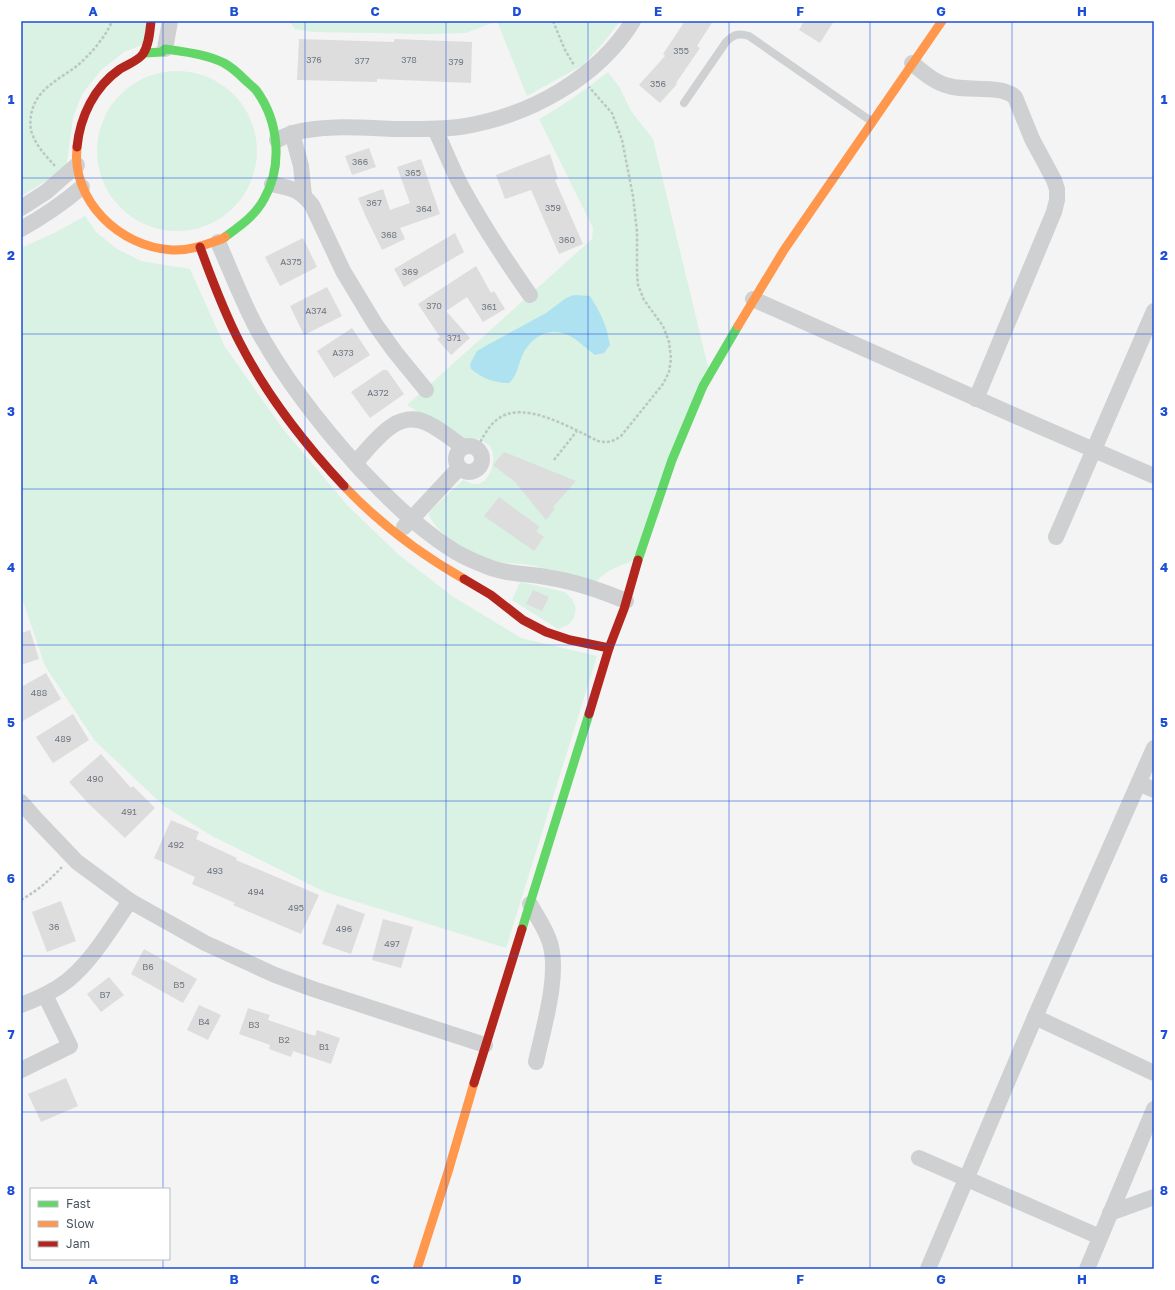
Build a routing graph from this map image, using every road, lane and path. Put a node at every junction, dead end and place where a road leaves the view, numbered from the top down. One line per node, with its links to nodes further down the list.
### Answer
1 (112, 21): 17 (path)
2 (151, 21): 8 (street)
3 (170, 21): 7 (street)
4 (553, 21): 10 (path)
5 (633, 21): 10 (street)
6 (942, 21): 9 (street)
7 (165, 49): 8 (street); 15 (street)
8 (144, 53): 16 (street)
9 (912, 63): 12 (street); 29 (street)
10 (581, 77): 13 (street); 30 (path)
11 (684, 104): 12 (lane)
12 (872, 122): 26 (street)
13 (435, 130): 14 (street); 25 (street)
14 (292, 133): 15 (street); 20 (street)
15 (277, 140): 18 (street)
16 (77, 166): 17 (street); 19 (street)
17 (64, 178): 21 (street)
18 (272, 184): 20 (street); 23 (street)
19 (82, 187): 22 (street); 24 (street)
20 (304, 196): 28 (street)
21 (21, 208)
22 (21, 229)
23 (218, 242): 24 (street); 34 (street)
24 (200, 248): 38 (street)
25 (530, 295)
26 (753, 299): 29 (street); 42 (street)
27 (1154, 311): 32 (street)
28 (426, 390)
29 (976, 399): 32 (street)
30 (576, 431): 31 (path); 33 (path)
31 (470, 448): 34 (street); 35 (street); 35 (street)
32 (1094, 450): 36 (street); 39 (street)
33 (554, 460)
34 (355, 463): 37 (street)
35 (459, 468): 37 (street)
36 (1154, 476)
37 (411, 519): 38 (street); 40 (street)
38 (397, 534): 41 (street)
39 (1056, 537)
40 (500, 571): 41 (street); 42 (street)
41 (490, 594): 43 (street)
42 (626, 601): 43 (street)
43 (609, 648): 51 (street)
44 (1154, 748): 45 (street)
45 (1139, 783): 46 (street); 54 (street)
46 (1154, 790)
47 (21, 802): 48 (street)
48 (72, 856): 49 (path); 50 (street)
49 (21, 900)
50 (130, 901): 52 (street); 55 (street)
51 (530, 904): 55 (street); 56 (street)
52 (45, 996): 53 (street); 57 (street)
53 (21, 1005)
54 (1035, 1017): 58 (street); 61 (street)
55 (485, 1045): 65 (street)
56 (536, 1062)
57 (21, 1070)
58 (1154, 1073)
59 (1154, 1109): 63 (street)
60 (919, 1158): 61 (street)
61 (967, 1178): 64 (street); 66 (street)
62 (1154, 1197): 63 (street)
63 (1110, 1212): 64 (street)
64 (1100, 1237): 67 (street)
65 (417, 1269)
66 (928, 1269)
67 (1087, 1269)

